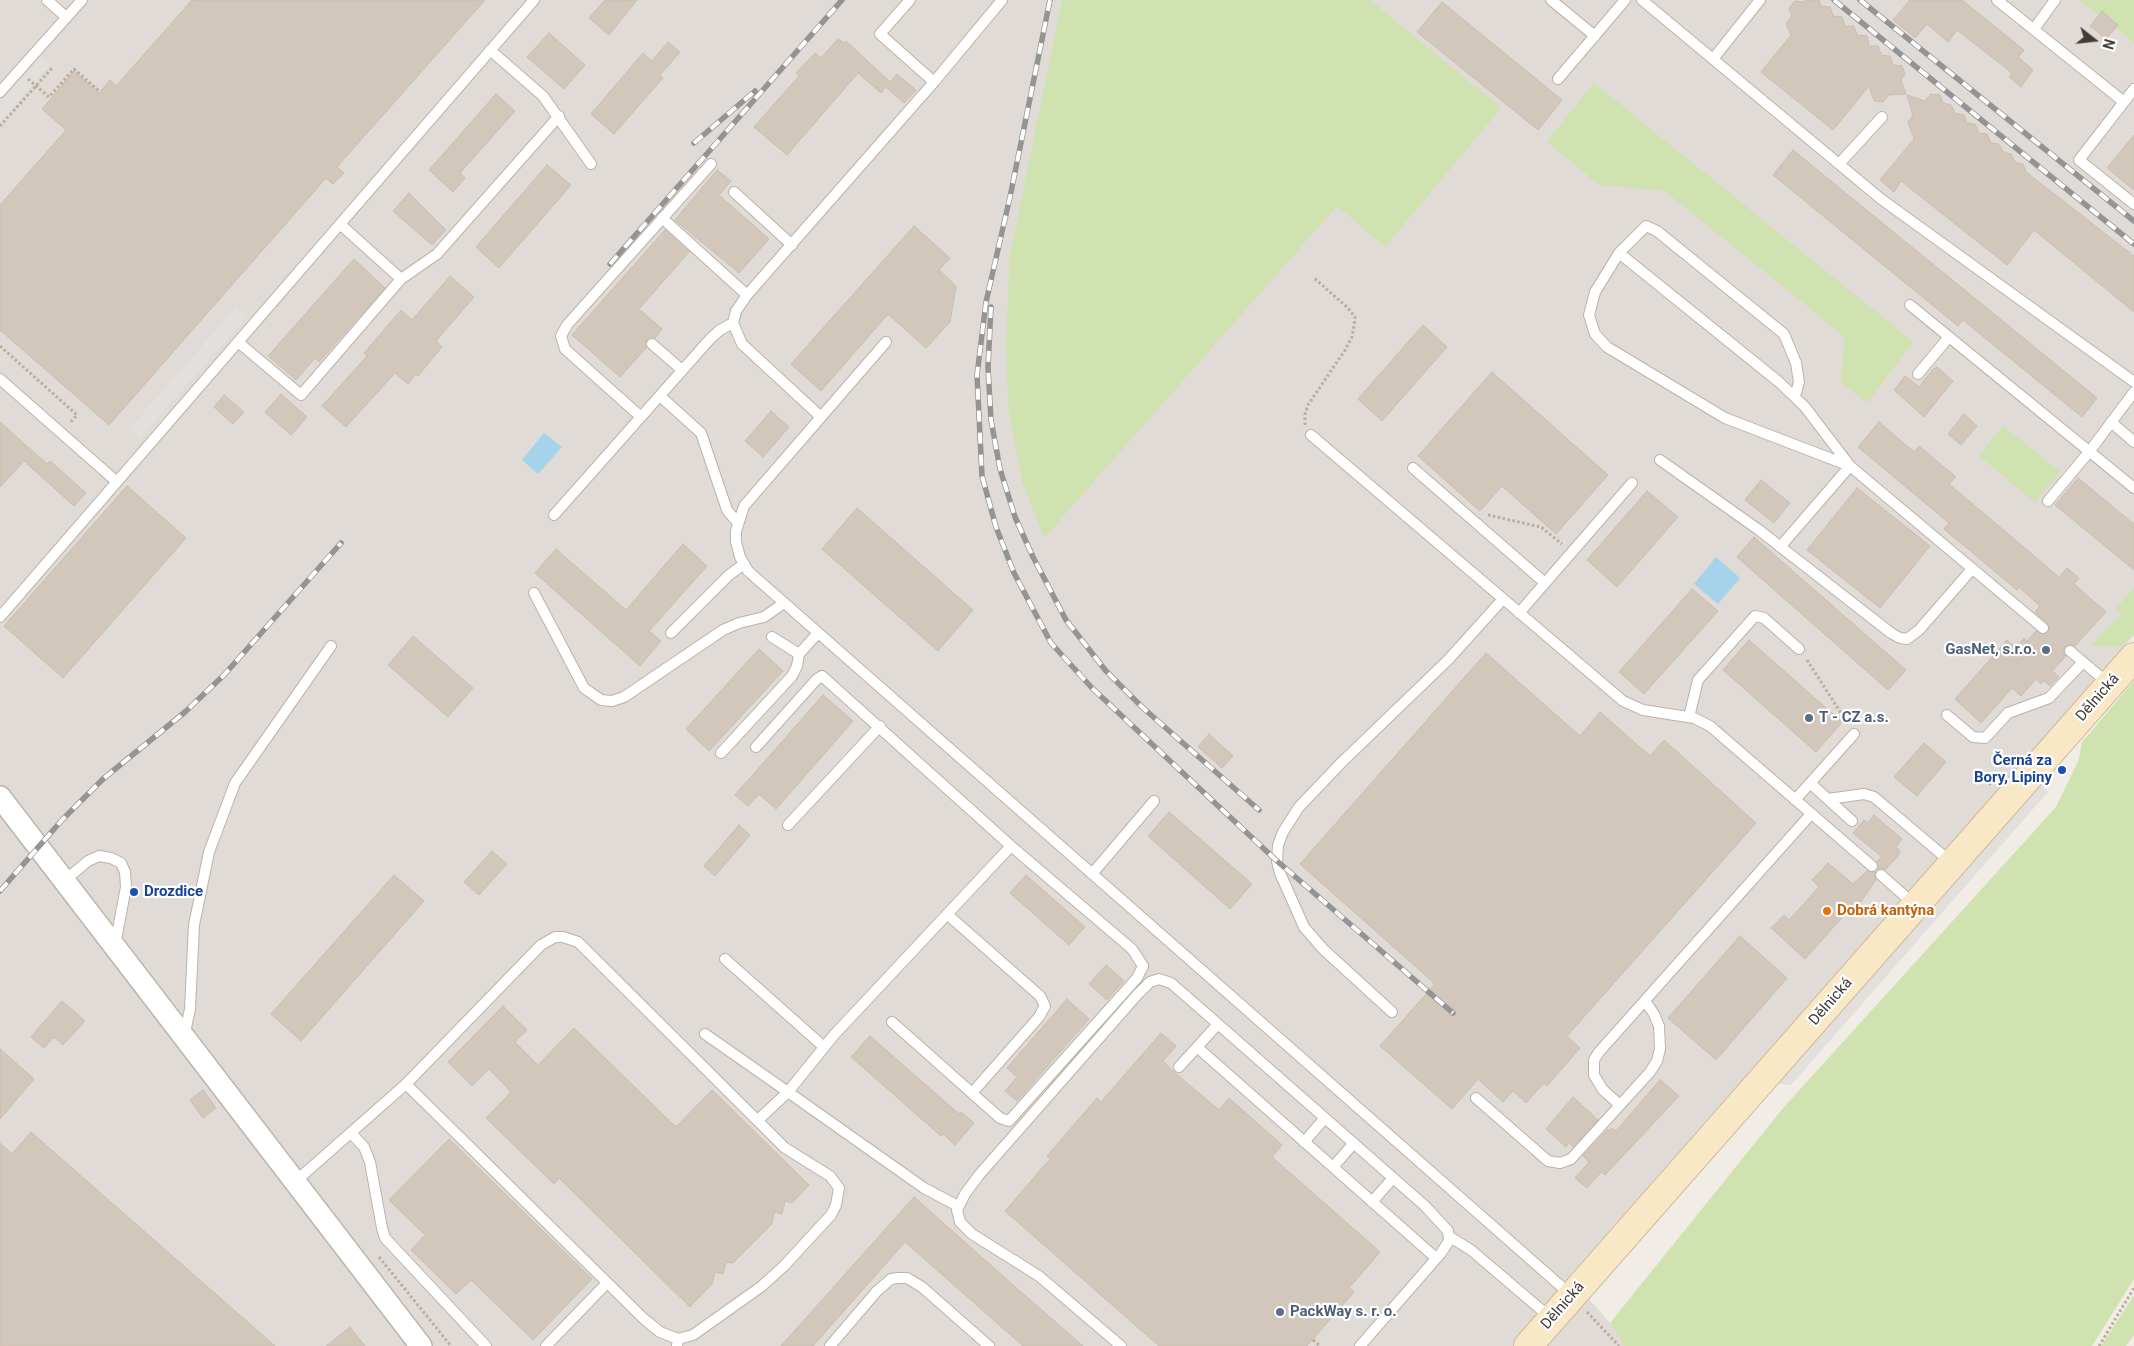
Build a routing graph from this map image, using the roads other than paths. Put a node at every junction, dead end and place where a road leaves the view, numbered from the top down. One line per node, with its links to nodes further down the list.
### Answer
1 (46, 0): 12 (lane)
2 (82, 0): 12 (lane)
3 (534, 0): 15 (lane)
4 (910, 0): 18 (lane)
5 (1002, 0): 18 (lane)
6 (1551, 0): 14 (lane)
7 (1625, 0): 14 (lane)
8 (1642, 0): 16 (lane)
9 (1760, 0): 16 (lane)
10 (1997, 0): 13 (lane)
11 (2055, 0): 13 (lane)
12 (66, 18): 19 (lane)
13 (2034, 29): 21 (lane)
14 (1595, 36): 17 (lane)
15 (490, 50): 22 (lane); 30 (lane)
16 (1713, 59): 26 (lane)
17 (1558, 79)
18 (934, 82): 31 (lane)
19 (2, 85)
20 (2134, 89): 21 (lane)
21 (2124, 102): 28 (lane)
22 (559, 116): 24 (lane); 33 (lane)
23 (1882, 116): 26 (lane)
24 (591, 164)
25 (712, 164): 29 (lane)
26 (1840, 164): 44 (lane)
27 (734, 192): 31 (lane)
28 (2134, 204)
29 (662, 218): 34 (lane); 48 (lane)
30 (340, 224): 33 (lane); 38 (lane)
31 (792, 245): 34 (lane)
32 (1619, 253): 47 (lane); 47 (lane); 55 (lane)
33 (401, 279): 38 (lane)
34 (747, 295): 36 (lane)
35 (1910, 305): 37 (lane)
36 (733, 323): 41 (lane); 49 (lane)
37 (1949, 337): 42 (lane); 53 (lane)
38 (238, 342): 57 (lane)
39 (886, 342): 49 (lane)
40 (652, 344): 41 (lane)
41 (682, 370): 46 (lane)
42 (1918, 374)
43 (0, 379): 57 (lane)
44 (2134, 382)
45 (2134, 392): 50 (lane)
46 (660, 396): 48 (lane); 62 (lane)
47 (1795, 396): 55 (lane)
48 (641, 417): 61 (lane)
49 (822, 417): 62 (lane)
50 (2111, 422): 52 (lane); 53 (lane)
51 (1311, 435): 68 (lane)
52 (2134, 442)
53 (2089, 452): 59 (lane); 60 (lane)
54 (1660, 460): 63 (lane)
55 (1850, 466): 63 (lane); 65 (lane)
56 (1413, 468): 66 (lane)
57 (117, 482): 71 (lane)
58 (1632, 482): 66 (lane)
59 (2134, 488)
60 (2048, 501)
61 (554, 515)
62 (738, 523): 64 (lane)
63 (1780, 547): 65 (lane)
64 (744, 564): 69 (lane); 73 (lane)
65 (1972, 568): 72 (lane)
66 (1545, 583): 70 (lane)
67 (534, 592): 69 (lane)
68 (1503, 599): 70 (lane); 108 (lane)
69 (784, 603): 74 (lane)
70 (1519, 613): 84 (lane)
71 (0, 617)
72 (2043, 628)
73 (671, 633)
74 (818, 633): 79 (lane); 100 (lane)
75 (772, 637): 79 (lane)
76 (331, 646): 112 (lane)
77 (1799, 649): 84 (lane)
78 (2070, 652): 81 (lane)
79 (799, 654): 88 (lane)
80 (2134, 657): 82 (street, Dělnická)
81 (2083, 662): 82 (lane); 83 (lane)
82 (2110, 685): 98 (street, Dělnická)
83 (1947, 715)
84 (1690, 717): 93 (lane)
85 (880, 726): 87 (lane); 96 (lane); 97 (lane)
86 (1854, 734): 89 (lane)
87 (756, 747)
88 (721, 753)
89 (1810, 783): 91 (lane); 93 (lane)
90 (0, 797): 102 (street)
91 (1828, 799): 95 (lane); 98 (lane)
92 (1154, 800): 100 (lane)
93 (1795, 800): 94 (lane)
94 (1811, 814): 99 (lane); 107 (lane)
95 (1852, 821)
96 (788, 824)
97 (1011, 846): 104 (lane); 118 (lane)
98 (1952, 863): 103 (street, Dělnická)
99 (1872, 866)
100 (1092, 874): 134 (lane)
101 (1881, 875): 103 (lane)
102 (64, 882): 105 (street); 105 (lane)
103 (1916, 905): 134 (street, Dělnická)
104 (948, 915): 113 (lane); 118 (lane)
105 (114, 948): 112 (street)
106 (725, 959): 113 (lane)
107 (1645, 1001): 120 (lane); 120 (lane)
108 (1392, 1012)
109 (892, 1022): 118 (lane)
110 (1218, 1024): 114 (lane); 121 (lane); 130 (lane)
111 (705, 1034): 117 (lane)
112 (184, 1038): 128 (street)
113 (824, 1047): 117 (lane)
114 (1197, 1048): 115 (lane); 124 (lane)
115 (1179, 1067)
116 (406, 1084): 122 (lane); 123 (lane); 133 (lane)
117 (788, 1092): 122 (lane); 130 (lane)
118 (972, 1093)
119 (1476, 1098): 120 (lane)
120 (1620, 1105)
121 (1325, 1118): 124 (lane); 125 (lane)
122 (758, 1120): 136 (lane)
123 (351, 1133): 128 (lane); 138 (lane)
124 (1304, 1142): 126 (lane)
125 (1354, 1143): 126 (lane); 127 (lane)
126 (1333, 1167): 129 (lane)
127 (1393, 1178): 129 (lane); 131 (lane)
128 (296, 1181): 137 (street)
129 (1372, 1202): 132 (lane)
130 (958, 1206): 142 (lane)
131 (1450, 1237): 132 (lane); 135 (lane)
132 (1436, 1258): 143 (lane)
133 (607, 1283): 136 (lane); 139 (lane)
134 (1572, 1296): 135 (street, Dělnická)
135 (1552, 1319): 144 (street, Dělnická)
136 (677, 1342)
137 (421, 1346)
138 (486, 1346)
139 (546, 1346)
140 (830, 1346): 141 (lane)
141 (989, 1346)
142 (1120, 1346)
143 (1360, 1346)
144 (1528, 1346)

